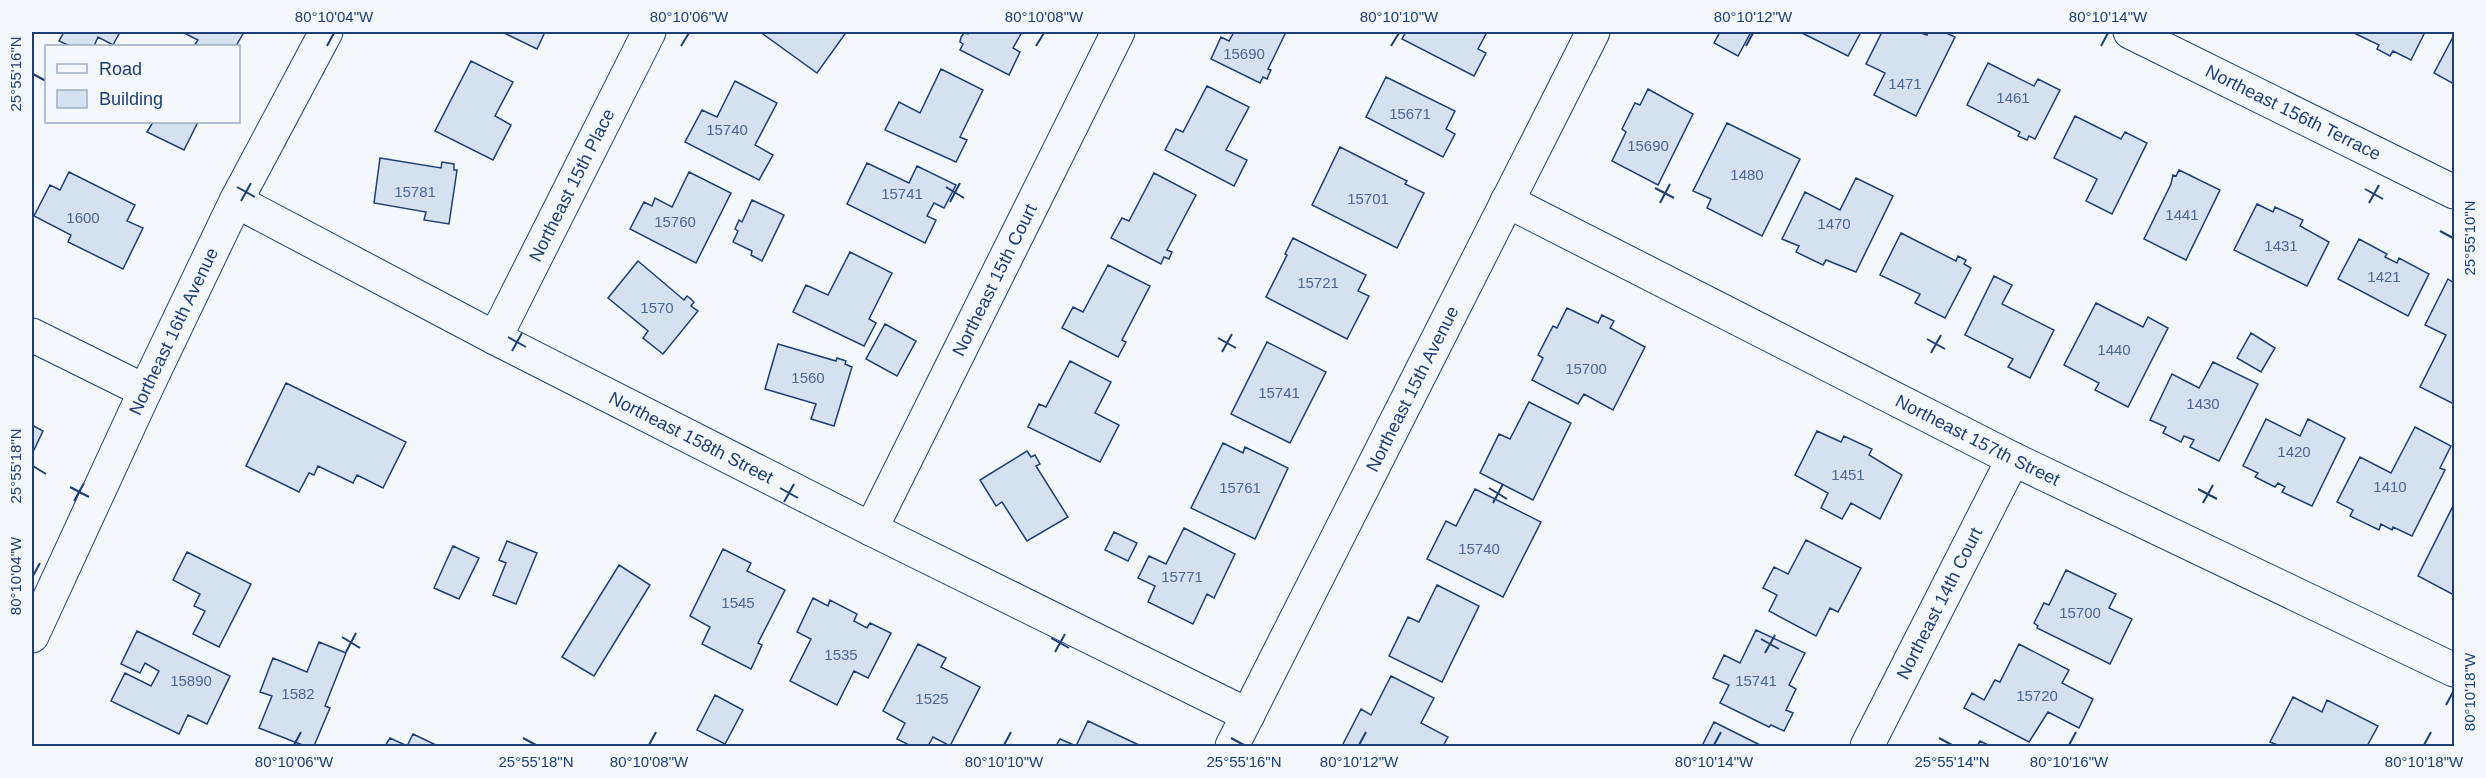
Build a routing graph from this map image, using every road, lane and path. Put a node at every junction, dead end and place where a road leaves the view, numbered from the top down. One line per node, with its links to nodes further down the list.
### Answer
1 (326, 32): 7 (street, Northeast 16th Avenue)
2 (649, 32): 10 (street, Northeast 15th Place)
3 (1118, 32): 13 (street, Northeast 15th Court)
4 (1593, 32): 8 (street, Northeast 15th Avenue)
5 (2130, 32): 6 (street, Northeast 156th Terrace)
6 (2454, 192)
7 (236, 201): 10 (street, Northeast 158th Street); 11 (street, Northeast 16th Avenue)
8 (1507, 201): 12 (street, Northeast 157th Street); 16 (street, Northeast 15th Avenue)
9 (32, 334): 11 (street)
10 (495, 338): 13 (street, Northeast 158th Street)
11 (145, 391): 14 (street, Northeast 16th Avenue)
12 (2013, 459): 15 (street, Northeast 157th Street); 18 (street, Northeast 14th Court)
13 (872, 529): 16 (street, Northeast 158th Street)
14 (32, 636)
15 (2454, 670)
16 (1248, 715): 17 (street, Northeast 15th Avenue)
17 (1232, 747)
18 (1867, 747)

